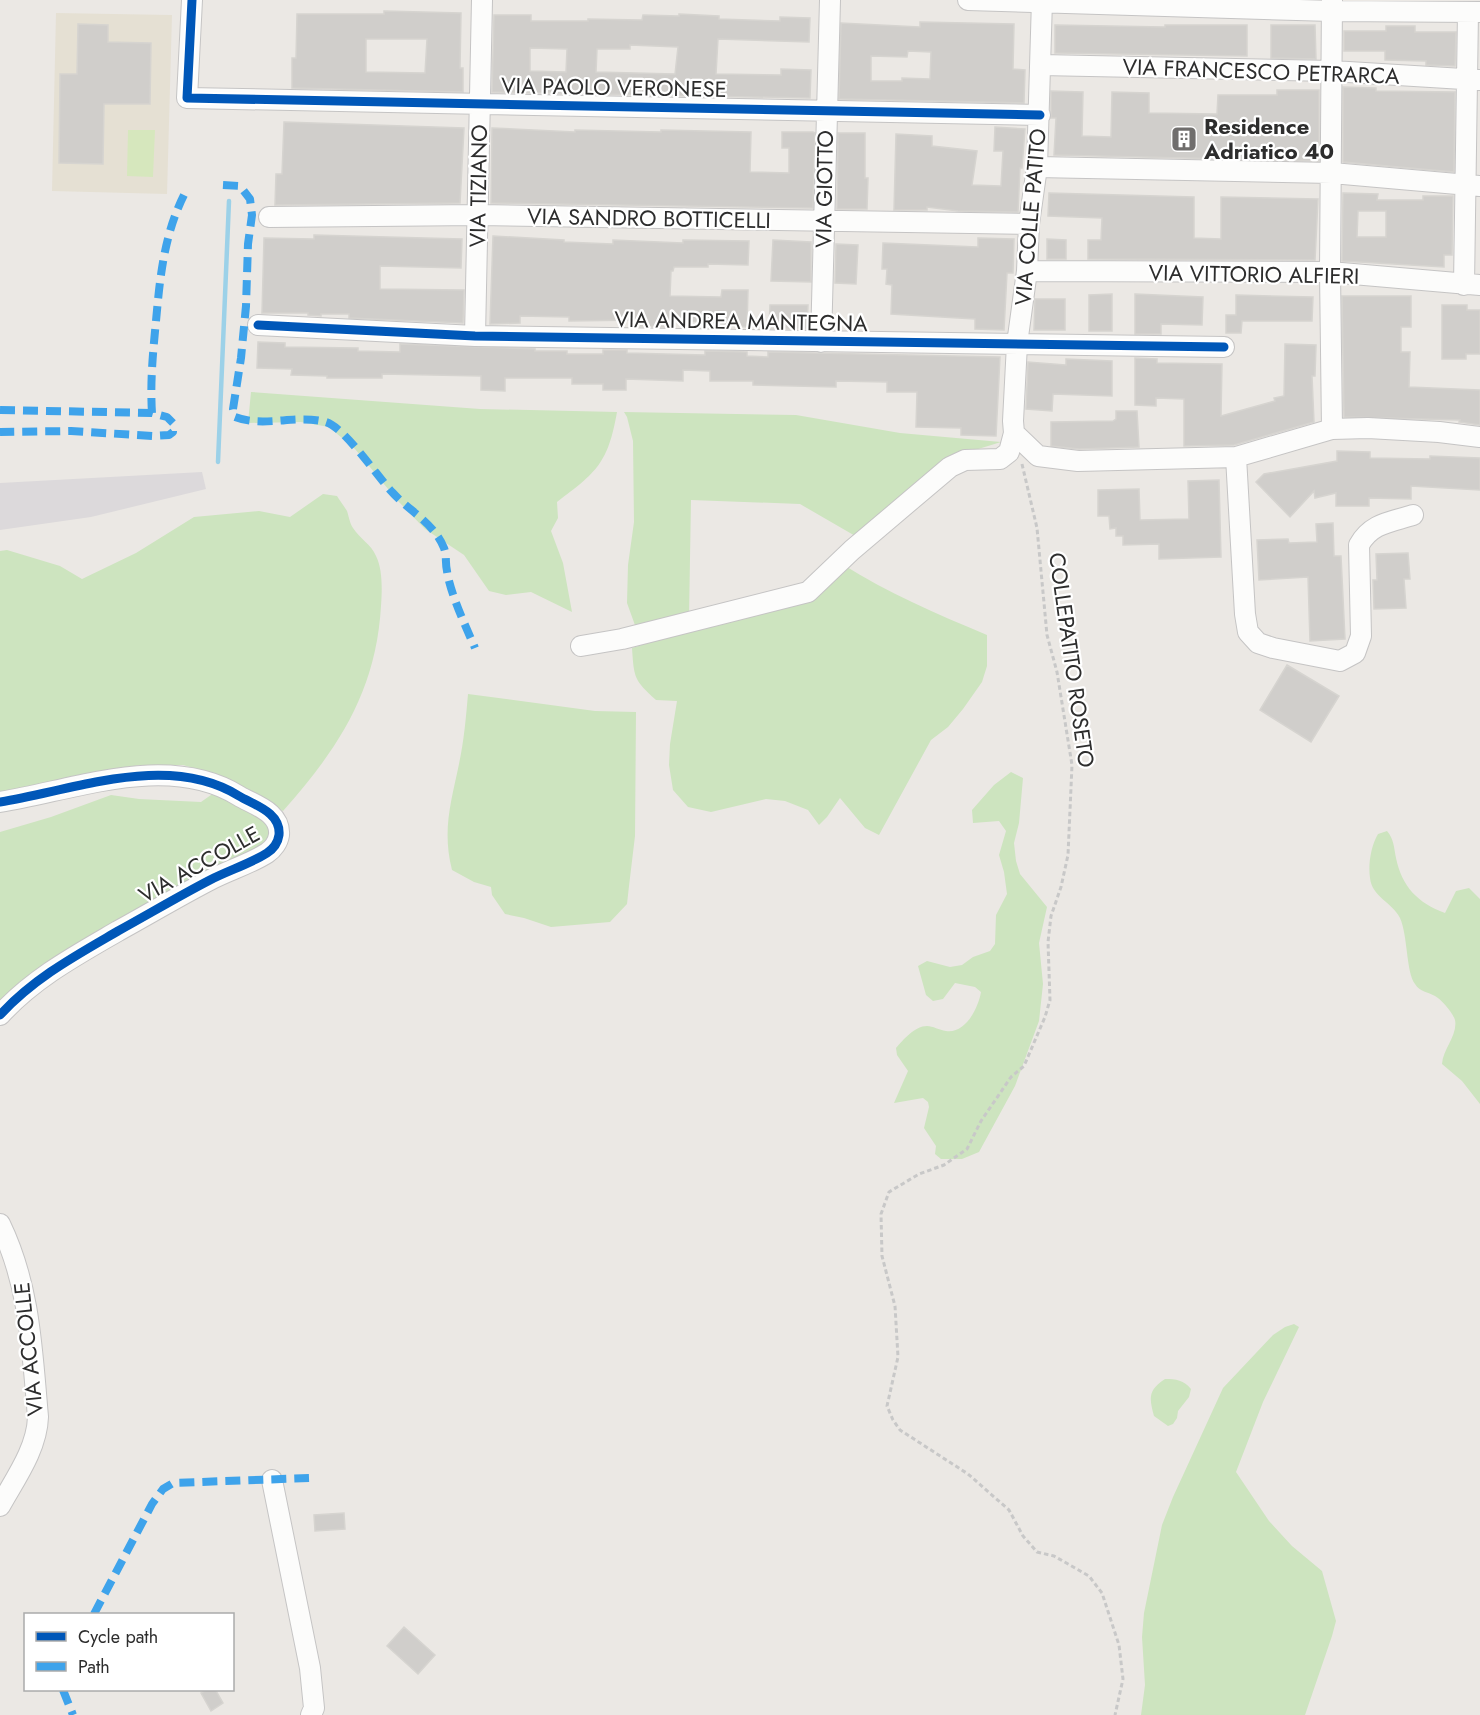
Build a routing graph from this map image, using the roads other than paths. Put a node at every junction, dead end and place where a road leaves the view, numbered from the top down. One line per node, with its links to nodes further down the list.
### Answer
1 (192, 0): 11 (street, VIA PAOLO VERONESE)
2 (482, 0): 11 (street, VIA TIZIANO)
3 (830, 0): 12 (street, VIA GIOTTO)
4 (968, 0): 5 (street)
5 (1042, 1): 6 (street); 8 (street, VIA COLLE PATITO)
6 (1332, 6): 7 (street); 9 (street)
7 (1474, 12): 10 (street)
8 (1041, 65): 9 (street, VIA FRANCESCO PETRARCA); 13 (street, VIA COLLE PATITO)
9 (1332, 71): 10 (street, VIA FRANCESCO PETRARCA); 15 (street)
10 (1474, 80): 16 (street)
11 (479, 104): 12 (street, VIA PAOLO VERONESE); 17 (street, VIA TIZIANO)
12 (826, 110): 13 (street, VIA PAOLO VERONESE); 19 (street, VIA GIOTTO)
13 (1040, 115): 14 (street, VIA COLLE PATITO)
14 (1037, 168): 15 (street); 20 (street, VIA COLLE PATITO)
15 (1332, 173): 16 (street); 22 (street)
16 (1473, 186): 23 (street)
17 (478, 215): 18 (street, VIA SANDRO BOTTICELLI); 19 (street, VIA SANDRO BOTTICELLI); 25 (street, VIA TIZIANO)
18 (269, 217)
19 (824, 221): 20 (street, VIA SANDRO BOTTICELLI); 26 (street, VIA GIOTTO)
20 (1029, 225): 21 (street, VIA COLLE PATITO)
21 (1027, 271): 22 (street, VIA VITTORIO ALFIERI); 27 (street, VIA COLLE PATITO)
22 (1330, 272): 23 (street, VIA VITTORIO ALFIERI); 29 (street)
23 (1472, 285)
24 (258, 325): 25 (street, VIA ANDREA MANTEGNA)
25 (475, 336): 26 (street, VIA ANDREA MANTEGNA)
26 (821, 342): 27 (street, VIA ANDREA MANTEGNA)
27 (1017, 344): 28 (street, VIA ANDREA MANTEGNA); 30 (street, VIA COLLE PATITO)
28 (1224, 347)
29 (1332, 429): 31 (street); 32 (street)
30 (1014, 433): 32 (street); 34 (street)
31 (1480, 437)
32 (1236, 457): 33 (street)
33 (1413, 515)
34 (581, 646)
35 (0, 802): 36 (street, VIA ACCOLLE)
36 (0, 1015)
37 (0, 1224): 39 (street, VIA ACCOLLE)
38 (272, 1480): 40 (street)
39 (0, 1506)
40 (310, 1715)

